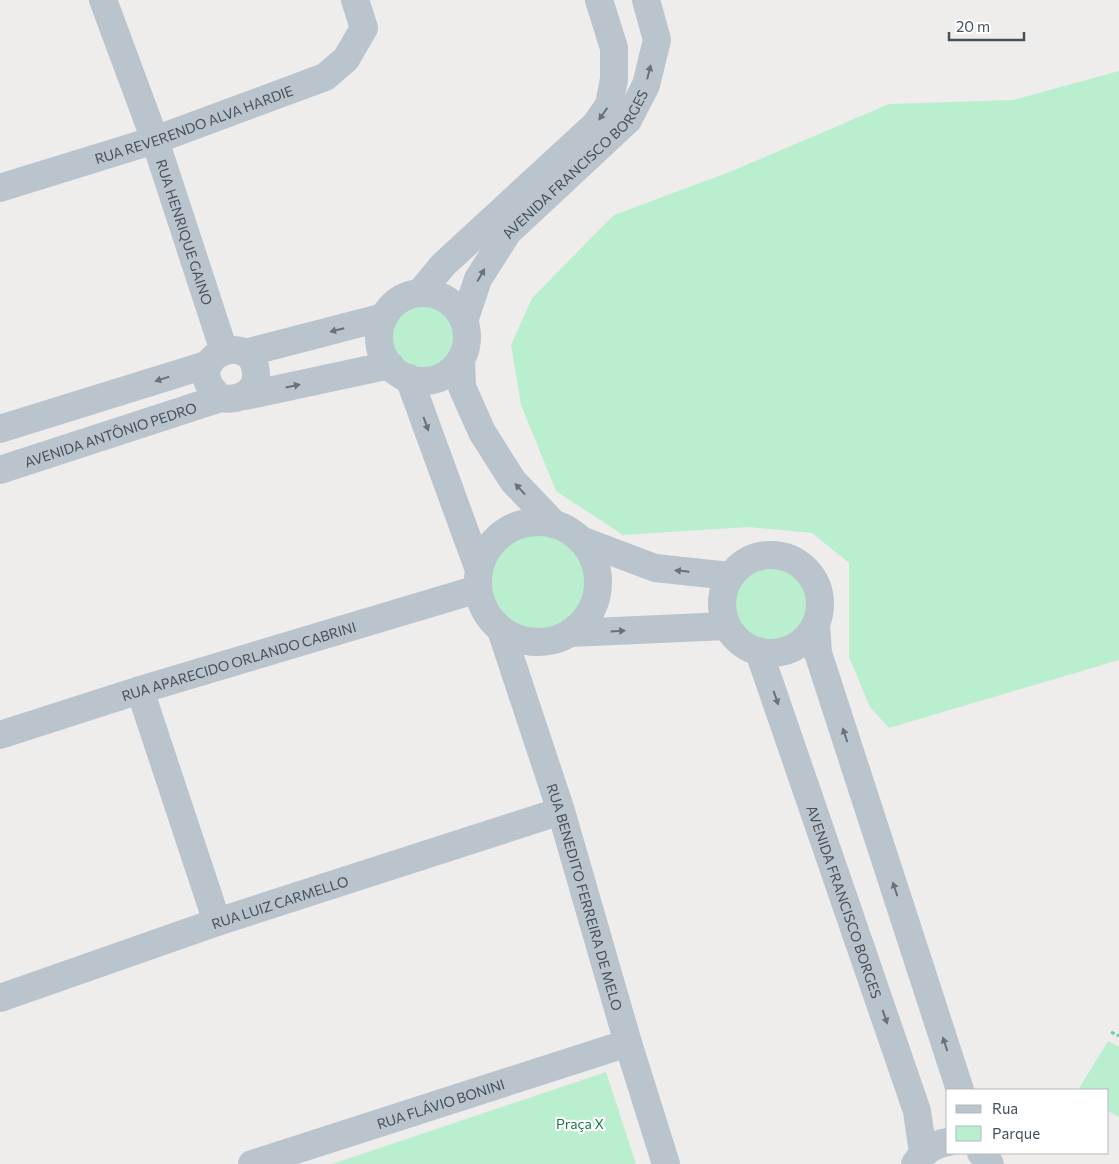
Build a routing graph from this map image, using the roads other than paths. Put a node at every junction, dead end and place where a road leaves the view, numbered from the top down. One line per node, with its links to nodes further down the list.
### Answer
1 (103, 0): 5 (street, RUA HENRIQUE GAINO)
2 (355, 0): 5 (street, RUA REVERENDO ALVA HARDIE)
3 (599, 0): 6 (street, AVENIDA FRANCISCO BORGES, one-way to 6)
4 (646, 0): 6 (street, AVENIDA FRANCISCO BORGES, one-way to 4)
5 (155, 140): 7 (street, RUA REVERENDO ALVA HARDIE); 11 (street, RUA HENRIQUE GAINO)
6 (570, 161): 8 (street, AVENIDA FRANCISCO BORGES); 10 (street, AVENIDA FRANCISCO BORGES, one-way to 6)
7 (0, 188)
8 (420, 293): 9 (street); 10 (street)
9 (384, 318): 11 (street, one-way to 11); 13 (street)
10 (464, 321): 12 (street)
11 (226, 356): 14 (street); 14 (street); 15 (street, one-way to 15)
12 (461, 359): 13 (street); 17 (street, one-way to 12)
13 (399, 372): 14 (street, AVENIDA ANTÔNIO PEDRO, one-way to 13); 20 (street, one-way to 20)
14 (233, 397): 16 (street, AVENIDA ANTÔNIO PEDRO)
15 (0, 429)
16 (0, 470)
17 (554, 524): 18 (street); 20 (street)
18 (581, 540): 19 (street, one-way to 18); 24 (street)
19 (730, 576): 21 (street); 22 (street)
20 (479, 580): 23 (street); 26 (street, RUA APARECIDO ORLANDO CABRINI)
21 (816, 624): 25 (street); 32 (street, one-way to 21)
22 (727, 626): 24 (street, one-way to 22); 25 (street)
23 (501, 630): 24 (street); 28 (street, RUA BENEDITO FERREIRA DE MELO)
24 (570, 633)
25 (759, 652): 35 (street, AVENIDA FRANCISCO BORGES, one-way to 35)
26 (140, 690): 27 (street, RUA APARECIDO ORLANDO CABRINI); 29 (street)
27 (0, 735)
28 (561, 811): 29 (street, RUA LUIZ CARMELLO); 31 (street, RUA BENEDITO FERREIRA DE MELO)
29 (217, 922): 30 (street, RUA LUIZ CARMELLO)
30 (0, 998)
31 (628, 1043): 36 (street, RUA FLÁVIO BONINI); 37 (street, RUA BENEDITO FERREIRA DE MELO)
32 (960, 1089)
33 (946, 1143): 35 (street)
34 (982, 1154): 38 (street)
35 (919, 1159)
36 (252, 1164)
37 (666, 1164)
38 (990, 1164)

